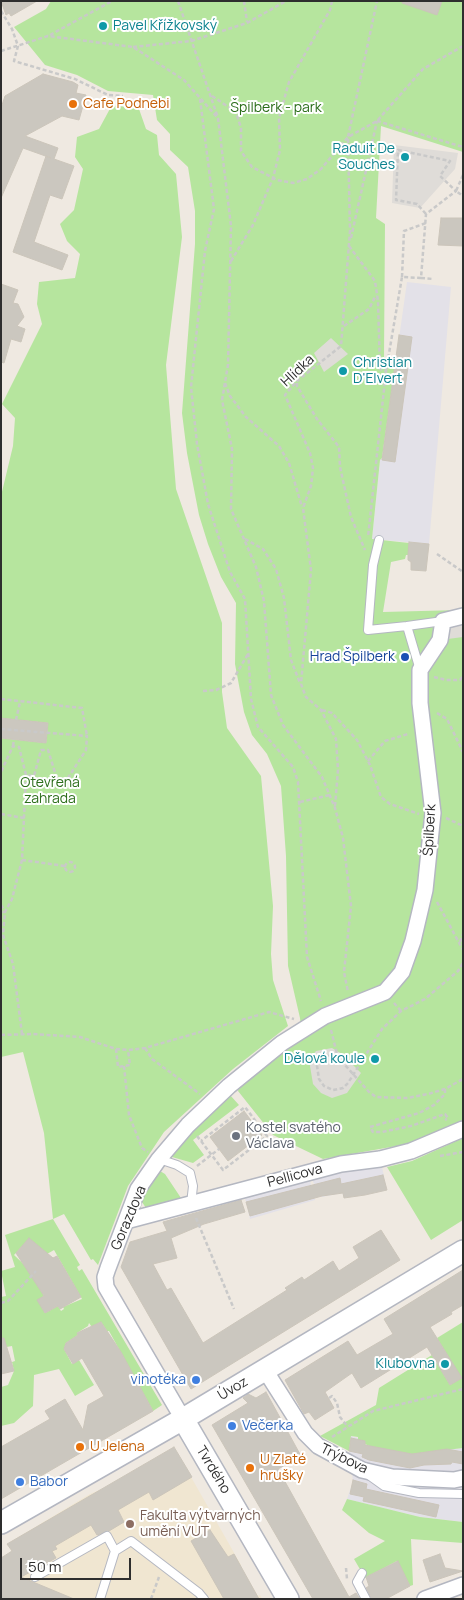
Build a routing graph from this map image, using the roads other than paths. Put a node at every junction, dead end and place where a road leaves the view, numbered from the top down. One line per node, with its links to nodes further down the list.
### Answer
1 (379, 540): 4 (lane)
2 (463, 616): 3 (street)
3 (443, 621): 4 (lane); 5 (street)
4 (407, 626): 5 (lane)
5 (420, 670): 6 (street, Špilberk)
6 (325, 1016): 8 (street, Gorazdova)
7 (463, 1129): 9 (street, Pellicova)
8 (155, 1157): 9 (lane); 10 (street, Gorazdova)
9 (191, 1204): 10 (street, Pellicova)
10 (126, 1221): 13 (street, Gorazdova)
11 (463, 1251): 12 (main road, Úvoz)
12 (265, 1370): 13 (main road, Úvoz); 14 (street, Trýbova)
13 (183, 1419): 17 (main road, Úvoz); 24 (main road, Tvrdého)
14 (362, 1470): 15 (street, Trýbova); 16 (lane)
15 (463, 1478)
16 (463, 1494)
17 (1, 1523)
18 (114, 1551): 20 (lane); 22 (lane); 23 (lane)
19 (362, 1573): 25 (lane)
20 (35, 1577)
21 (463, 1585): 26 (street)
22 (100, 1599)
23 (204, 1599)
24 (288, 1599)
25 (366, 1599)
26 (425, 1599)

